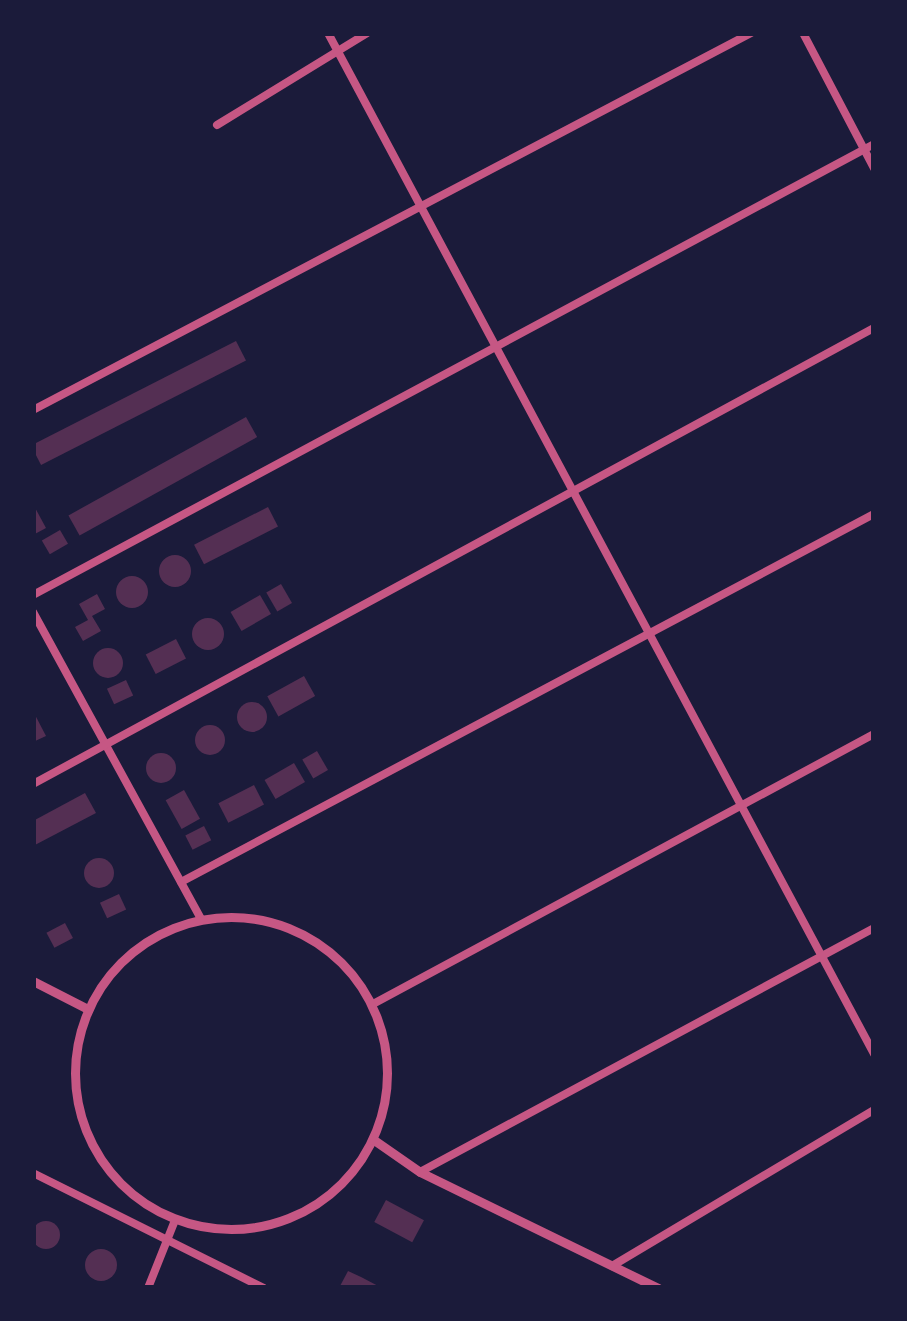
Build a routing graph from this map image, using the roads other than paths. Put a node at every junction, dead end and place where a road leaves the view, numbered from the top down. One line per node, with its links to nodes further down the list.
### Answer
1 (328, 33): 5 (street)
2 (367, 33): 5 (street)
3 (751, 33): 10 (street)
4 (803, 33): 8 (street)
5 (337, 49): 6 (street); 10 (street)
6 (217, 125)
7 (874, 144): 8 (street)
8 (864, 149): 9 (street); 12 (street)
9 (874, 168)
10 (424, 212): 12 (street); 13 (street)
11 (874, 328): 14 (street)
12 (496, 347): 14 (street); 16 (street)
13 (33, 410)
14 (573, 491): 18 (street); 20 (street)
15 (874, 514): 18 (street)
16 (33, 595)
17 (33, 612): 20 (street)
18 (650, 633): 22 (street); 23 (street)
19 (874, 734): 22 (street)
20 (106, 745): 21 (street); 23 (street)
21 (33, 784)
22 (742, 805): 26 (street); 28 (street)
23 (181, 882): 24 (street)
24 (201, 919): 28 (street); 29 (street)
25 (874, 928): 26 (street)
26 (820, 957): 30 (street); 33 (street)
27 (33, 981): 29 (street)
28 (373, 1004): 32 (street)
29 (88, 1009): 35 (street)
30 (874, 1054)
31 (874, 1110): 37 (street)
32 (374, 1140): 33 (street); 35 (street)
33 (420, 1172): 37 (street)
34 (33, 1173): 36 (street)
35 (175, 1220): 36 (street)
36 (170, 1241): 38 (street); 39 (street)
37 (612, 1266): 40 (street)
38 (148, 1288)
39 (264, 1288)
40 (658, 1288)

